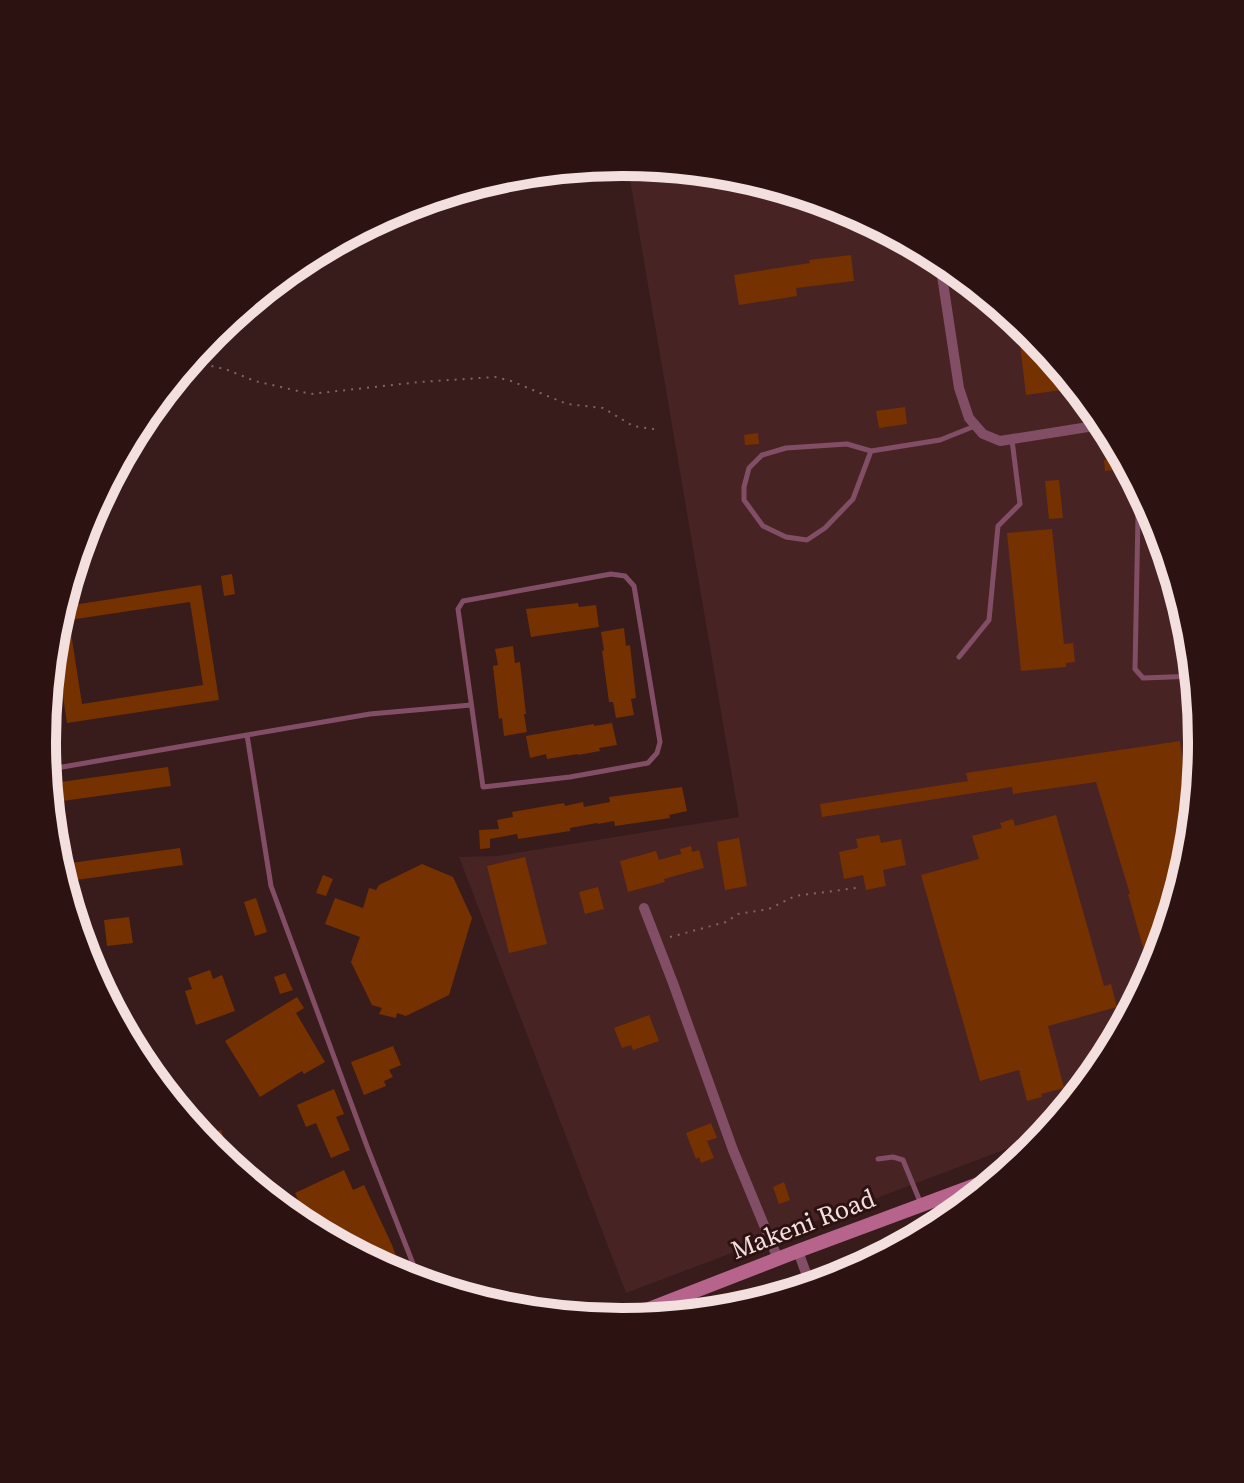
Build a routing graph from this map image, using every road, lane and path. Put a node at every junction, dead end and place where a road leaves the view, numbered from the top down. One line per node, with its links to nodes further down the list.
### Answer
1 (942, 275): 3 (street)
2 (200, 364): 5 (path)
3 (975, 426): 6 (street); 7 (lane)
4 (1092, 426): 6 (street)
5 (660, 430)
6 (1012, 439): 9 (lane)
7 (871, 451): 7 (lane)
8 (1139, 512): 10 (lane)
9 (959, 657)
10 (1184, 676)
11 (471, 705): 11 (lane); 12 (lane)
12 (247, 735): 13 (lane); 22 (lane)
13 (57, 768)
14 (856, 888): 16 (path)
15 (644, 908): 16 (street)
16 (657, 942): 21 (street)
17 (878, 1159): 19 (lane)
18 (964, 1193): 19 (main road, Makeni Road)
19 (922, 1205): 20 (main road, Makeni Road)
20 (798, 1251): 21 (main road, Makeni Road); 23 (street)
21 (778, 1259): 24 (main road, Makeni Road)
22 (415, 1268)
23 (807, 1276)
24 (656, 1306)

